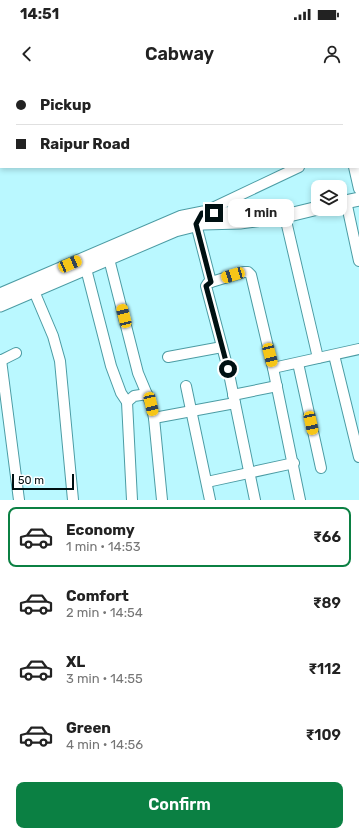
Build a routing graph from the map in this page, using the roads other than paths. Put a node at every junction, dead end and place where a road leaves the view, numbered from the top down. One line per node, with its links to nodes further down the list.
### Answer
1 (297, 168): 11 (street)
2 (354, 168): 3 (street)
3 (359, 190): 4 (main road)
4 (347, 196)
5 (347, 199): 6 (main road)
6 (359, 199)
7 (311, 202): 9 (main road)
8 (311, 209): 9 (main road)
9 (284, 212): 11 (main road); 24 (street)
10 (347, 216): 13 (street)
11 (199, 218): 12 (main road); 15 (street)
12 (108, 253): 14 (main road); 30 (street)
13 (359, 261)
14 (84, 263): 16 (main road); 32 (street)
15 (211, 282): 19 (street); 27 (street)
16 (32, 286): 17 (main road); 18 (main road); 42 (street)
17 (0, 294)
18 (0, 305)
19 (222, 347): 23 (street); 31 (street)
20 (359, 349): 22 (street)
21 (16, 352): 25 (street)
22 (334, 355): 24 (street); 35 (street)
23 (168, 357)
24 (318, 358): 26 (street)
25 (1, 360): 41 (street)
26 (298, 363): 27 (street); 38 (street)
27 (273, 368): 29 (street)
28 (186, 386): 33 (street)
29 (277, 386): 31 (street); 37 (street)
30 (147, 394): 32 (street); 34 (street)
31 (234, 399): 33 (street); 39 (street)
32 (128, 402): 43 (street)
33 (192, 410): 34 (street); 40 (street)
34 (154, 418): 44 (street)
35 (356, 434): 36 (street)
36 (359, 457)
37 (294, 463): 39 (street); 47 (street)
38 (321, 468)
39 (250, 473): 40 (street); 46 (street)
40 (207, 482): 45 (street)
41 (19, 500)
42 (73, 500)
43 (132, 500)
44 (162, 500)
45 (210, 500)
46 (255, 500)
47 (300, 500)

